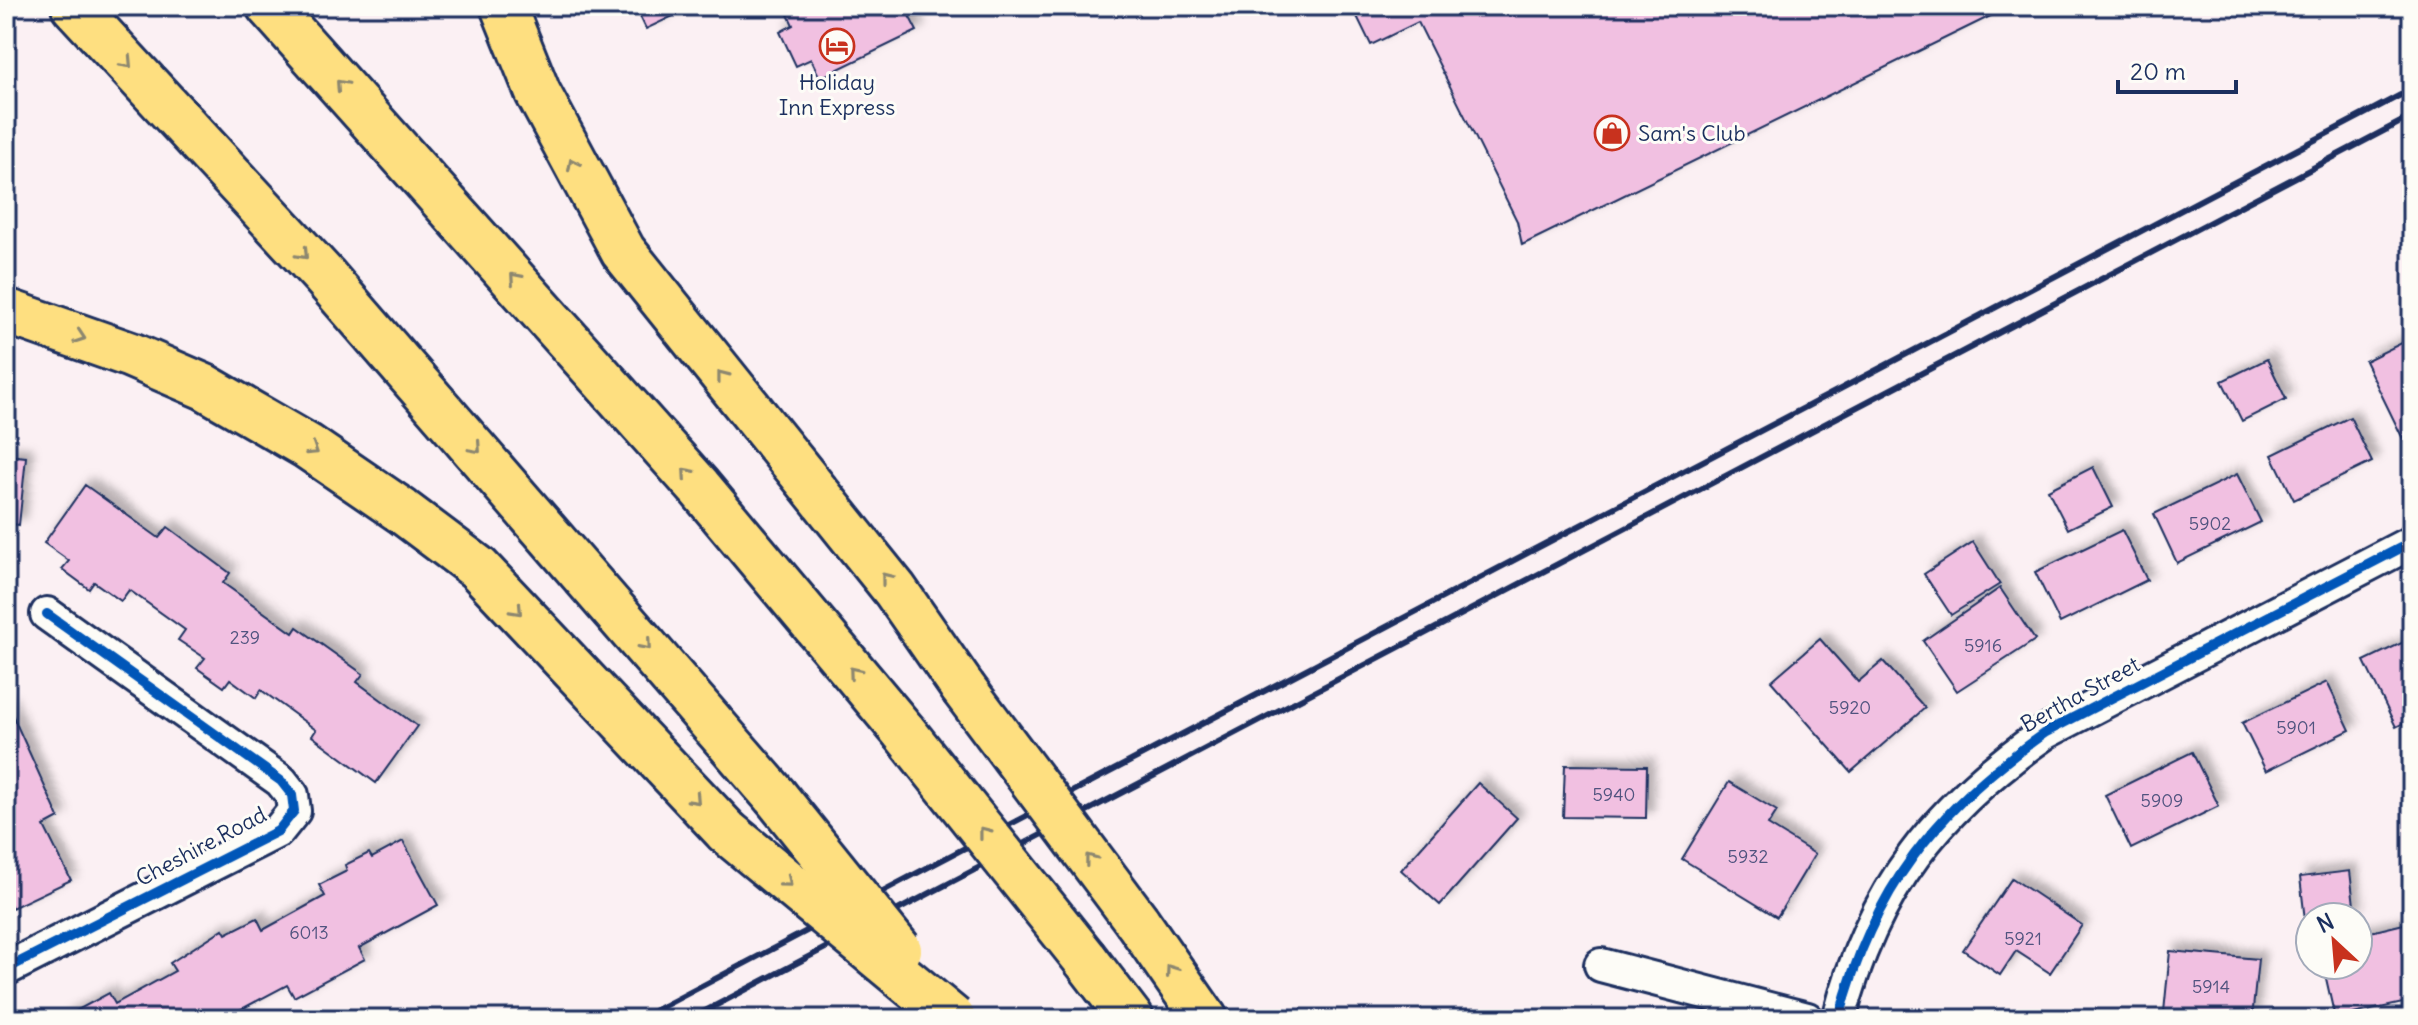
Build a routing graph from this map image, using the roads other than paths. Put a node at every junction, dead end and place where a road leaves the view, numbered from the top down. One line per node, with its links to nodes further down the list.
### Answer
1 (74, 6): 9 (highway, one-way to 9, bridge)
2 (269, 6): 10 (highway, one-way to 2, bridge)
3 (503, 6): 11 (highway, one-way to 3, bridge)
4 (6, 311): 9 (highway, one-way to 9, bridge)
5 (2412, 542): 13 (street, Bertha Street)
6 (47, 614): 8 (street, Cheshire Road)
7 (1601, 965): 12 (street)
8 (6, 969)
9 (954, 1019)
10 (1131, 1019)
11 (1205, 1019)
12 (1807, 1019)
13 (1839, 1019)

